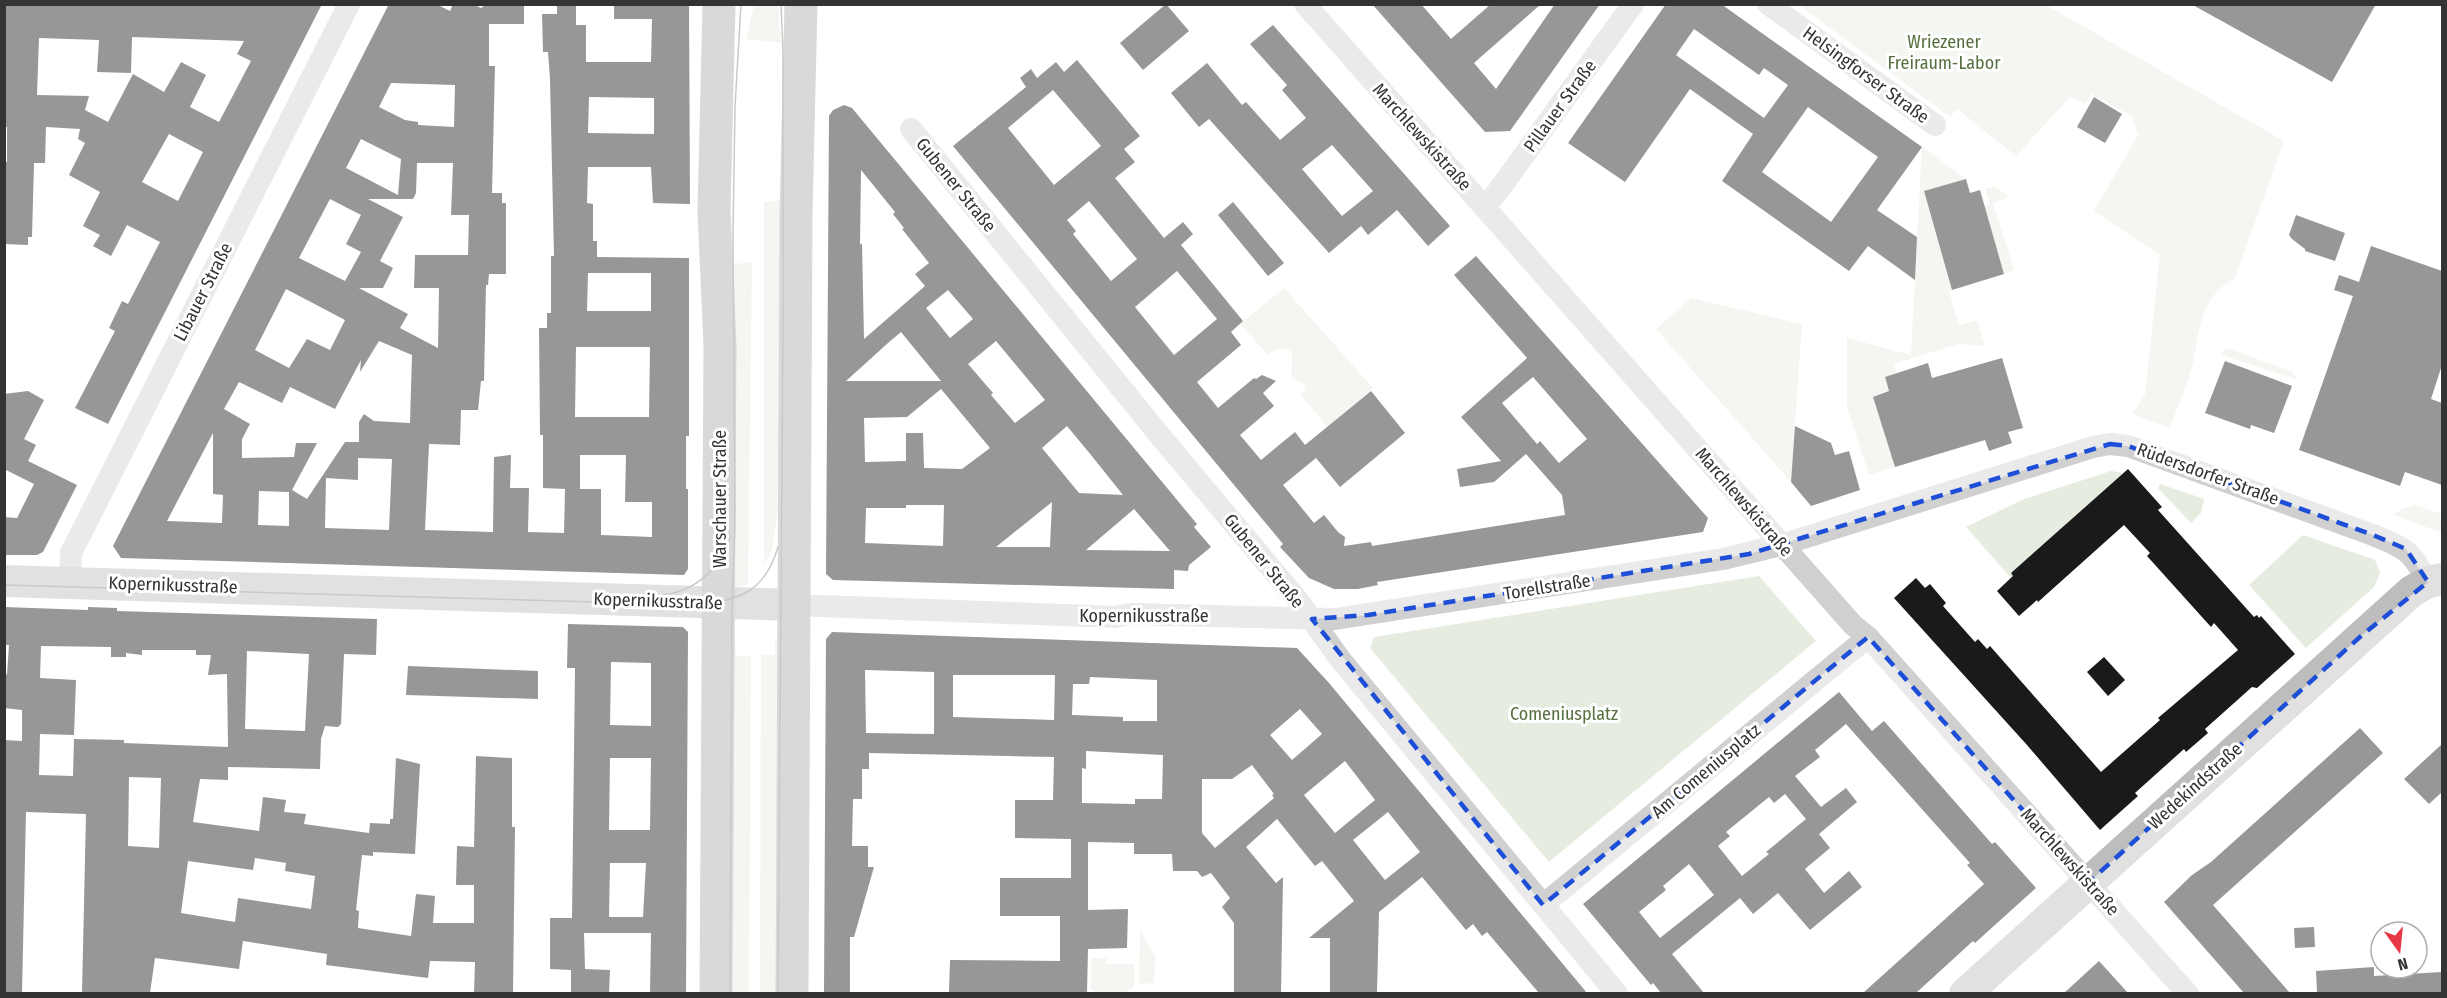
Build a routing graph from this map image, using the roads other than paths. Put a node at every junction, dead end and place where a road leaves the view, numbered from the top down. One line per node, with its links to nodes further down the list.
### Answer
1 (349, 4): 13 (street, Libauer Straße)
2 (719, 4): 14 (main road, Warschauer Straße)
3 (801, 4): 15 (main road)
4 (1305, 4): 9 (street, Marchlewskistraße)
5 (1633, 4): 9 (street, Pillauer Straße)
6 (1767, 4): 7 (street, Helsingforser Straße)
7 (1935, 125)
8 (911, 129): 16 (street, Gubener Straße)
9 (1484, 206): 10 (street, Marchlewskistraße)
10 (1781, 545): 12 (street, Rüdersdorfer Straße); 16 (street, Torellstraße); 17 (street, Marchlewskistraße)
11 (4, 581): 13 (street, Kopernikusstraße)
12 (2435, 581): 18 (street, Wedekindstraße)
13 (70, 582): 14 (street, Kopernikusstraße)
14 (719, 603): 15 (street, Kopernikusstraße); 20 (main road, Warschauer Straße)
15 (794, 605): 16 (street, Kopernikusstraße); 21 (main road)
16 (1312, 619): 19 (street, Gubener Straße)
17 (1869, 637): 18 (street, Marchlewskistraße); 19 (street, Am Comeniusplatz)
18 (2088, 883): 23 (street, Wedekindstraße); 24 (street, Marchlewskistraße)
19 (1544, 905): 22 (street, Gubener Straße)
20 (717, 993)
21 (792, 993)
22 (1617, 993)
23 (1965, 993)
24 (2188, 993)

